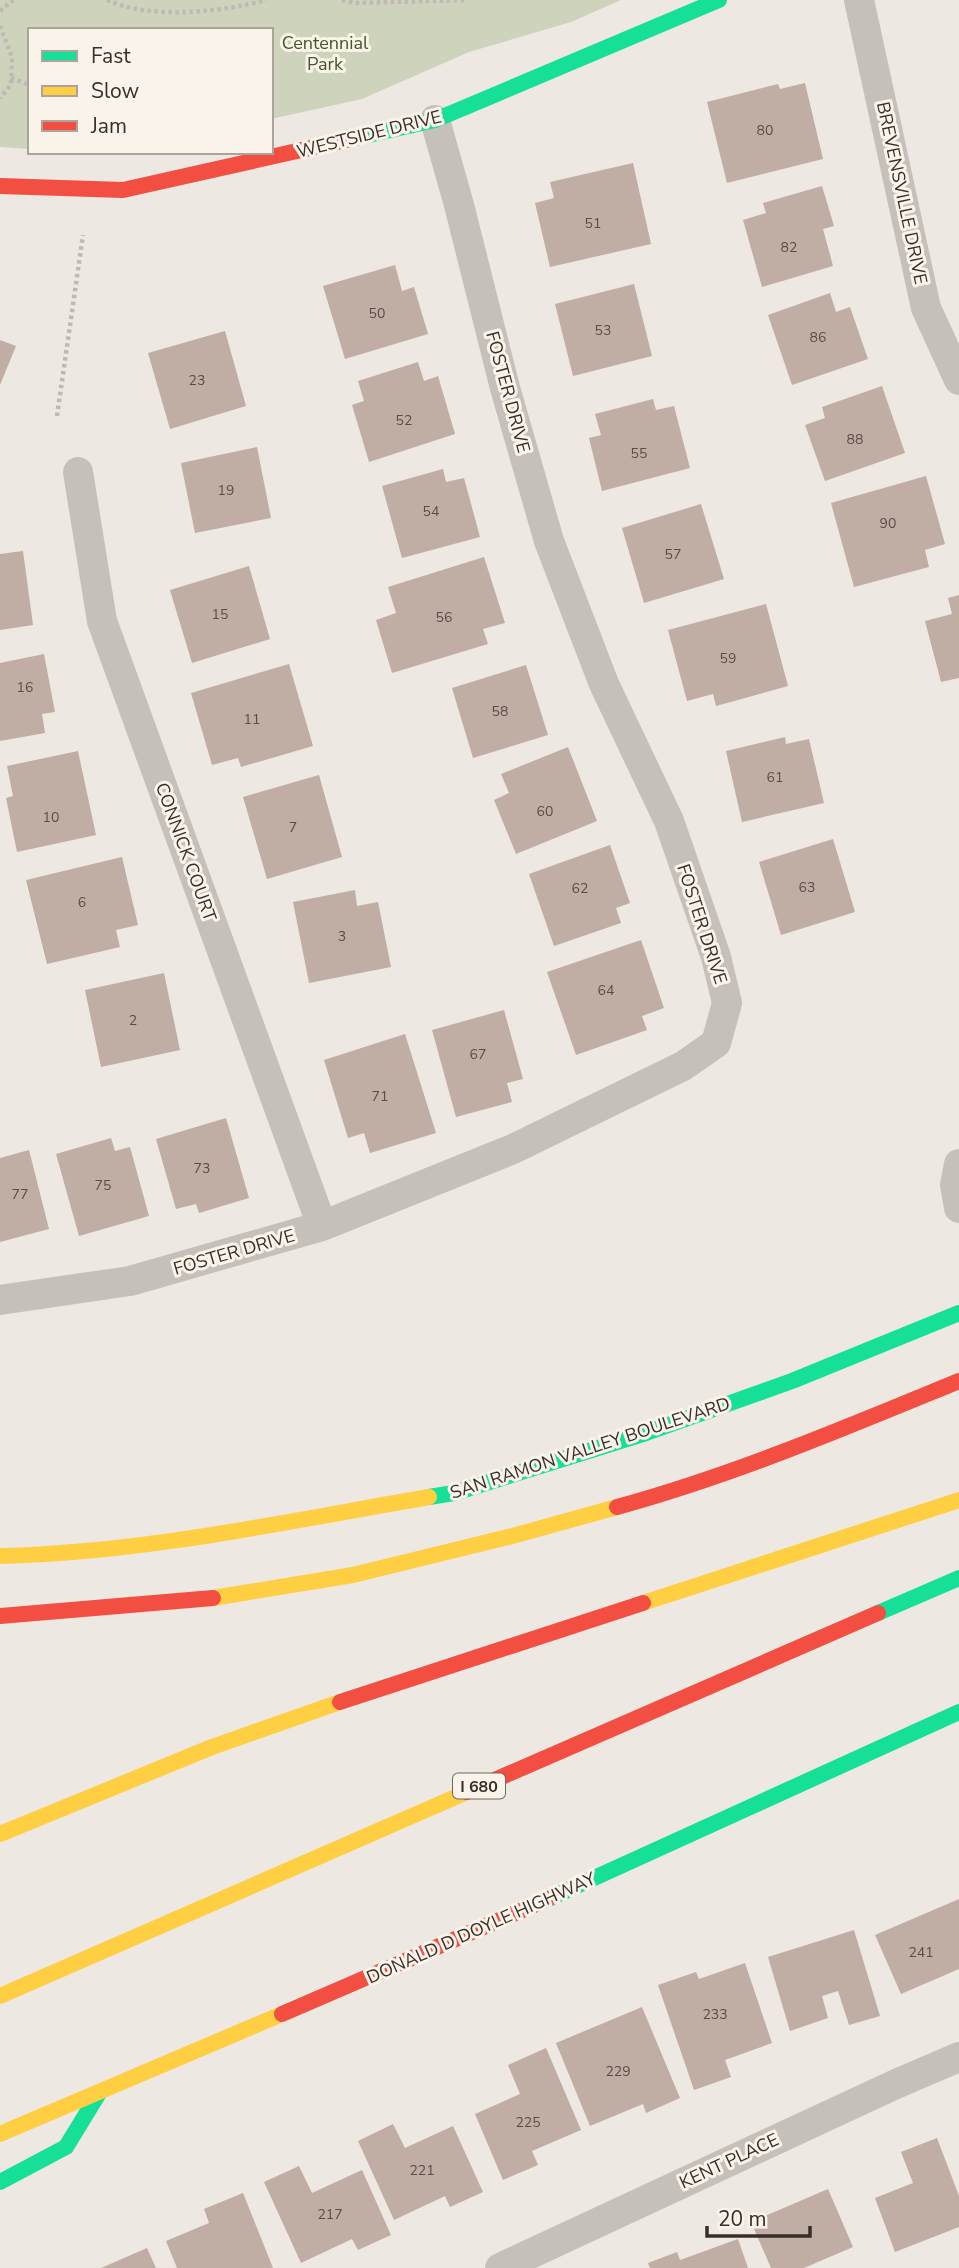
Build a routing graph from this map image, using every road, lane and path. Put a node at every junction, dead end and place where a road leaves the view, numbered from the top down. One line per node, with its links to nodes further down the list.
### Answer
1 (13, 0): 8 (path)
2 (107, 0): 3 (path)
3 (266, 0)
4 (342, 0): 5 (path)
5 (467, 0)
6 (719, 0): 13 (main road, WESTSIDE DRIVE)
7 (859, 0): 16 (street, BREVENSVILLE DRIVE)
8 (0, 11)
9 (0, 26): 10 (path)
10 (11, 79): 11 (path); 12 (path)
11 (28, 84)
12 (0, 98)
13 (435, 120): 14 (main road, WESTSIDE DRIVE); 21 (street, FOSTER DRIVE)
14 (0, 186)
15 (83, 235): 17 (path)
16 (959, 380)
17 (57, 416)
18 (78, 472): 21 (street, CONNICK COURT)
19 (959, 1164): 20 (street)
20 (959, 1208)
21 (322, 1226): 22 (street, FOSTER DRIVE)
22 (0, 1300)
23 (959, 1313): 26 (main road, SAN RAMON VALLEY BOULEVARD)
24 (959, 1381): 28 (main road)
25 (959, 1500): 30 (main road)
26 (0, 1556)
27 (959, 1578): 31 (main road, I 680)
28 (0, 1616)
29 (959, 1713): 33 (main road, DONALD D DOYLE HIGHWAY)
30 (0, 1834)
31 (0, 1996)
32 (959, 2057): 36 (street, KENT PLACE)
33 (99, 2093): 34 (main road, DONALD D DOYLE HIGHWAY); 35 (main road)
34 (0, 2134)
35 (0, 2182)
36 (500, 2268)

